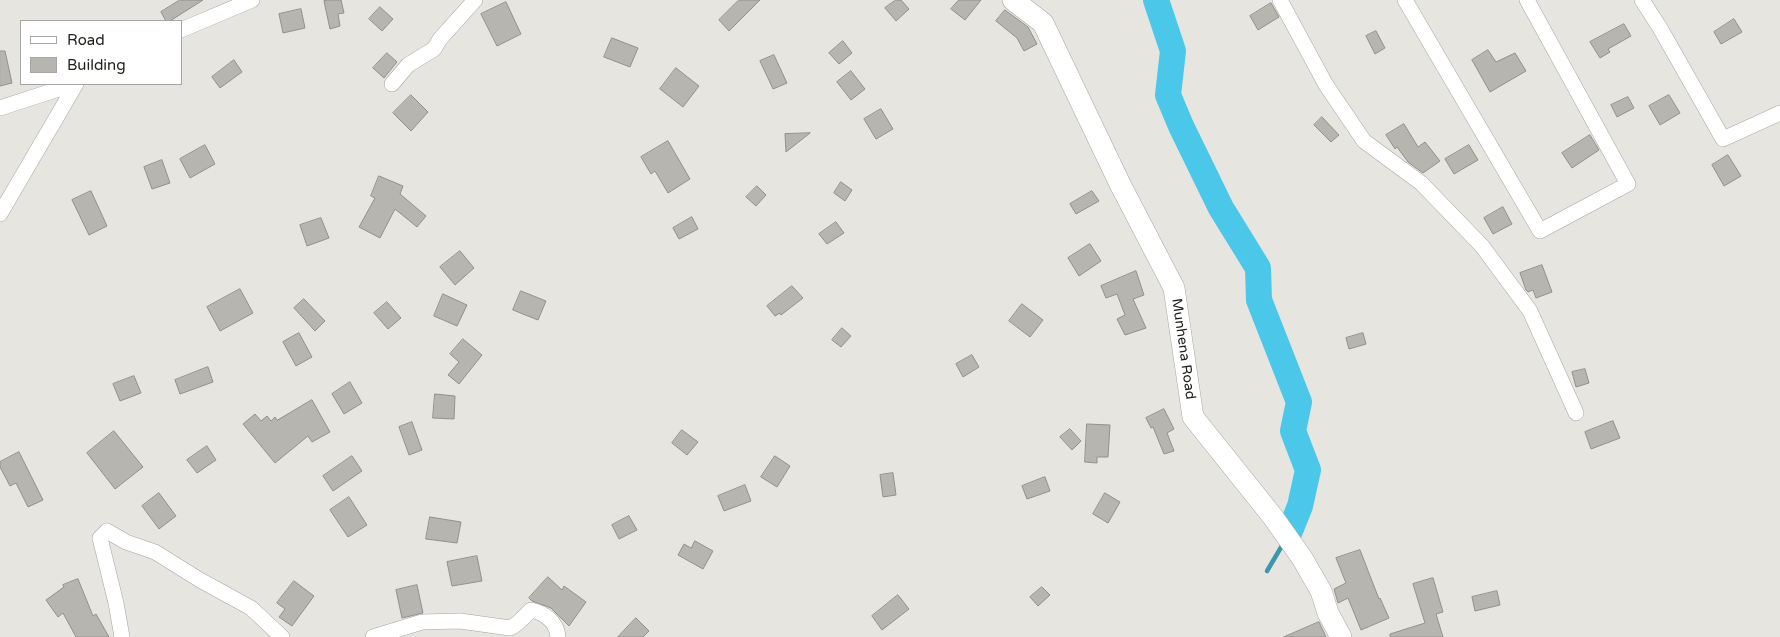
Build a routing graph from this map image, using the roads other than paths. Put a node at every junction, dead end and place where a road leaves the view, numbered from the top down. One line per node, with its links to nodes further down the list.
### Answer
1 (252, 0): 8 (street)
2 (475, 0): 9 (street)
3 (1013, 0): 20 (street, Munhena Road)
4 (1280, 0): 15 (street)
5 (1405, 0): 6 (street)
6 (1527, 0)
7 (1642, 0): 13 (street)
8 (182, 30)
9 (392, 84)
10 (72, 85): 12 (street)
11 (74, 85): 14 (street)
12 (0, 108)
13 (1780, 113)
14 (0, 214)
15 (1576, 413)
16 (122, 637): 17 (street)
17 (282, 637)
18 (373, 637): 19 (street)
19 (558, 637)
20 (1341, 637)

